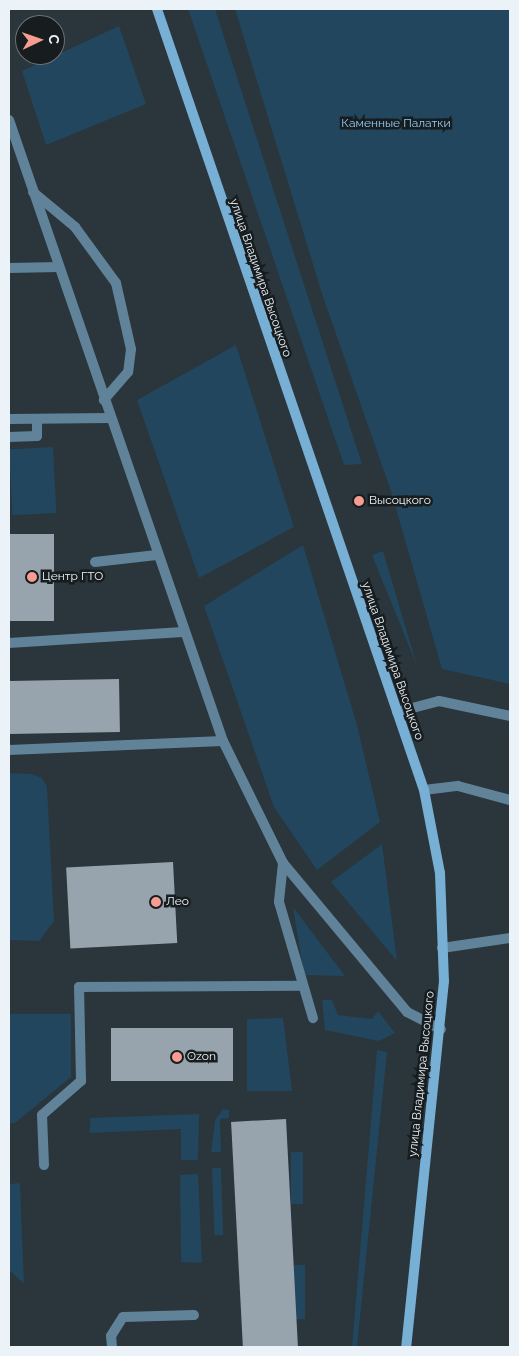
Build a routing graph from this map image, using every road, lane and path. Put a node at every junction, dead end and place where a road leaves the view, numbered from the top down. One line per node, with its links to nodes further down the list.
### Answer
1 (157, 9): 15 (main road, улица Владимира Высоцкого)
2 (9, 120): 3 (street)
3 (33, 192): 4 (street); 6 (street)
4 (59, 267): 5 (street); 6 (street)
5 (9, 268)
6 (104, 400): 8 (street)
7 (37, 418): 8 (street); 9 (street); 10 (street)
8 (110, 418): 11 (street)
9 (9, 419)
10 (9, 438)
11 (157, 555): 12 (street); 13 (street)
12 (95, 562)
13 (183, 632): 14 (street); 17 (street)
14 (9, 643)
15 (397, 712): 16 (street); 19 (main road, улица Владимира Высоцкого)
16 (510, 716)
17 (222, 741): 18 (street); 21 (street)
18 (9, 750)
19 (424, 790): 20 (street); 23 (main road, улица Владимира Высоцкого)
20 (510, 800)
21 (283, 863): 24 (street); 26 (street)
22 (510, 938): 23 (street)
23 (442, 948): 26 (main road, улица Владимира Высоцкого)
24 (303, 986): 25 (street); 27 (street)
25 (314, 1018)
26 (441, 1029): 30 (main road, улица Владимира Высоцкого)
27 (44, 1165)
28 (194, 1315): 29 (street)
29 (112, 1347)
30 (406, 1347)

